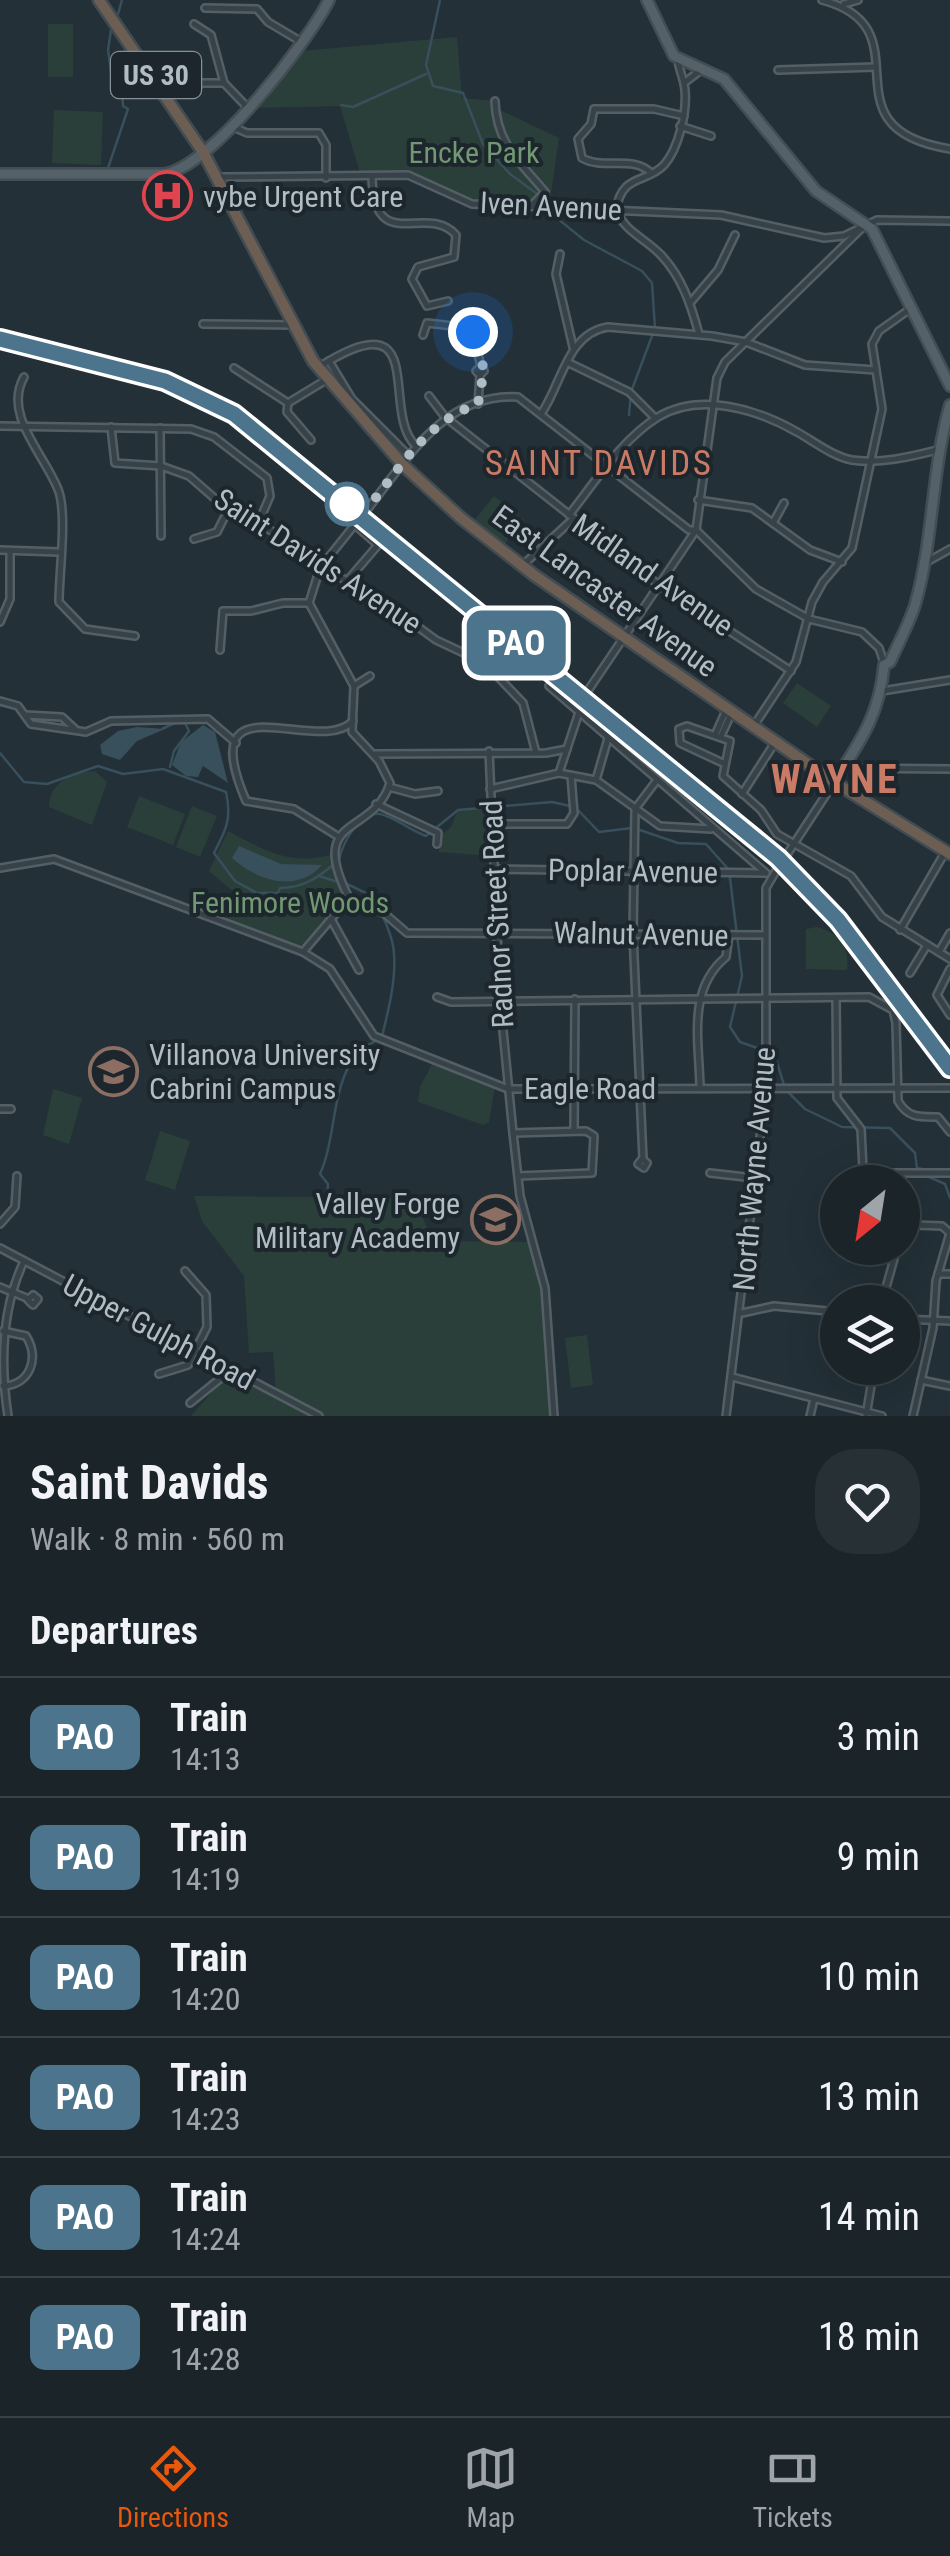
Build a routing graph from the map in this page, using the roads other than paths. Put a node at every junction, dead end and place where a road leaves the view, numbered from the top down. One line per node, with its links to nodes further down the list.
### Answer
1 (102, 0): 24 (highway, East Lancaster Avenue / US 30)
2 (330, 0): 9 (main road)
3 (648, 0): 10 (main road)
4 (822, 0): 6 (street)
5 (858, 0): 6 (street)
6 (842, 5): 11 (street)
7 (205, 8): 9 (street)
8 (194, 24): 14 (street)
9 (303, 43): 18 (main road)
10 (678, 60): 12 (main road); 15 (street)
11 (876, 66): 13 (street); 23 (street)
12 (700, 70): 15 (street); 33 (main road)
13 (778, 70)
14 (224, 83): 16 (street); 18 (street)
15 (684, 83): 19 (street)
16 (185, 94)
17 (495, 102): 30 (street)
18 (248, 108): 20 (main road)
19 (684, 116): 21 (street); 25 (street)
20 (231, 126): 24 (main road); 28 (street)
21 (680, 126): 22 (street); 25 (street)
22 (711, 136)
23 (950, 150)
24 (205, 151): 26 (main road); 29 (highway, East Lancaster Avenue / US 30); 38 (highway, East Lancaster Avenue / US 30)
25 (652, 173): 31 (street)
26 (0, 174)
27 (372, 176): 28 (street, Iven Avenue); 30 (street, Iven Avenue); 36 (street)
28 (326, 178): 29 (street, Iven Avenue)
29 (228, 181): 42 (highway, East Lancaster Avenue / US 30)
30 (531, 206): 31 (street, Iven Avenue)
31 (616, 210): 33 (street, Iven Avenue); 37 (street)
32 (950, 221): 33 (street, Iven Avenue)
33 (867, 223): 39 (main road); 45 (street)
34 (734, 236): 37 (street)
35 (560, 254): 46 (street)
36 (448, 301)
37 (690, 303): 44 (street)
38 (280, 306): 41 (street); 42 (highway, East Lancaster Avenue / US 30)
39 (910, 309): 47 (main road); 53 (street)
40 (203, 324): 41 (street)
41 (270, 324): 42 (street)
42 (292, 325): 52 (highway, East Lancaster Avenue / US 30)
43 (424, 334): 60 (street)
44 (699, 334): 45 (street); 46 (street)
45 (746, 342): 53 (street); 58 (street)
46 (572, 347): 50 (street)
47 (936, 355): 48 (main road); 56 (main road)
48 (950, 355)
49 (330, 361): 52 (street); 70 (street); 72 (street)
50 (568, 363): 62 (street); 64 (street)
51 (234, 368): 59 (street)
52 (318, 368): 55 (highway, East Lancaster Avenue / US 30)
53 (876, 370): 73 (street)
54 (24, 377): 66 (street)
55 (326, 380): 59 (street); 72 (highway, East Lancaster Avenue / US 30)
56 (950, 386)
57 (429, 396): 63 (street, Midland Avenue)
58 (713, 403): 64 (street); 73 (street); 76 (street)
59 (288, 404): 69 (street)
60 (478, 404): 62 (street); 63 (street)
61 (950, 405): 71 (main road)
62 (541, 414): 75 (street)
63 (445, 417): 70 (street); 80 (street, Midland Avenue)
64 (655, 418): 75 (street)
65 (0, 426): 66 (street)
66 (22, 426): 67 (street); 91 (street)
67 (112, 427): 68 (street); 74 (street, Saint Davids Avenue)
68 (160, 428): 74 (street); 83 (street)
69 (311, 440)
70 (416, 446): 72 (street)
71 (937, 450): 73 (street); 94 (main road)
72 (406, 460): 79 (street); 95 (highway, East Lancaster Avenue / US 30)
73 (873, 461): 93 (street)
74 (160, 466): 78 (street, Saint Davids Avenue); 86 (street)
75 (606, 466): 80 (street); 85 (street)
76 (698, 500): 82 (street); 85 (street)
77 (784, 504): 82 (street)
78 (228, 510): 83 (street, Saint Davids Avenue); 87 (street)
79 (366, 510)
80 (571, 517): 92 (street); 99 (street, Midland Avenue)
81 (360, 518): 84 (street)
82 (773, 523): 93 (street)
83 (258, 524): 96 (street, Saint Davids Avenue)
84 (355, 525): 96 (street); 98 (street)
85 (696, 530): 99 (street); 101 (street)
86 (160, 536)
87 (194, 539)
88 (950, 549): 94 (street)
89 (0, 550): 90 (street)
90 (10, 552): 91 (street); 102 (street)
91 (59, 552): 103 (street)
92 (537, 553): 95 (street); 97 (street)
93 (842, 562): 101 (street)
94 (923, 565): 106 (main road)
95 (522, 566): 97 (highway, East Lancaster Avenue / US 30)
96 (320, 568): 98 (street, Saint Davids Avenue); 100 (street)
97 (534, 575): 104 (highway, East Lancaster Avenue / US 30)
98 (348, 580): 126 (street, Saint Davids Avenue)
99 (658, 584): 104 (street); 107 (street, Midland Avenue)
100 (309, 602): 105 (street); 110 (street)
101 (809, 619): 106 (street); 107 (street)
102 (0, 622)
103 (135, 636)
104 (623, 638): 113 (street); 116 (highway, East Lancaster Avenue / US 30)
105 (220, 650)
106 (884, 665): 112 (main road)
107 (791, 671): 118 (street)
108 (370, 676): 110 (street)
109 (950, 680): 112 (street)
110 (354, 686): 119 (street)
111 (548, 686): 117 (street)
112 (882, 691): 129 (main road)
113 (586, 692)
114 (583, 700): 117 (street)
115 (0, 701): 122 (street)
116 (730, 710): 118 (highway, East Lancaster Avenue / US 30); 121 (street)
117 (579, 711): 120 (street); 124 (street)
118 (753, 727): 123 (highway, East Lancaster Avenue / US 30)
119 (348, 731): 122 (street); 127 (street)
120 (608, 735): 133 (street); 135 (street)
121 (718, 735): 128 (street); 128 (street)
122 (234, 741): 144 (street)
123 (776, 742): 134 (highway, East Lancaster Avenue / US 30); 139 (street)
124 (567, 749): 126 (street); 131 (street)
125 (489, 751): 126 (street); 127 (street); 137 (street, Radnor Street Road)
126 (536, 753)
127 (373, 754): 136 (street)
128 (725, 764): 139 (street)
129 (844, 768): 130 (street); 134 (main road)
130 (950, 769)
131 (559, 773): 132 (street); 137 (street)
132 (571, 776): 133 (street); 142 (street)
133 (596, 780): 141 (street)
134 (834, 782): 146 (street); 147 (highway, US 30)
135 (655, 783): 141 (street); 143 (street)
136 (389, 787): 138 (street); 140 (street)
137 (490, 788): 142 (street, Radnor Street Road)
138 (438, 791)
139 (742, 794): 146 (street)
140 (376, 804): 144 (street); 145 (street)
141 (635, 809): 143 (street); 152 (street)
142 (491, 824): 151 (street, Radnor Street Road)
143 (714, 830): 153 (street)
144 (339, 836): 154 (street)
145 (438, 844)
146 (794, 844): 148 (street); 156 (street)
147 (948, 853): 156 (street)
148 (786, 856)
149 (780, 864): 153 (street)
150 (0, 868): 163 (street, Eagle Road)
151 (493, 869): 152 (street, Poplar Avenue); 157 (street, Radnor Street Road)
152 (633, 870): 153 (street, Poplar Avenue); 159 (street)
153 (769, 873): 161 (street, North Wayne Avenue)
154 (349, 898): 155 (street); 157 (street, Walnut Avenue)
155 (331, 919): 163 (street); 167 (street)
156 (900, 930): 162 (street)
157 (496, 932): 159 (street, Walnut Avenue); 175 (street, Radnor Street Road)
158 (950, 933): 164 (street)
159 (633, 934): 160 (street, Walnut Avenue); 171 (street)
160 (729, 935): 161 (street, Walnut Avenue); 170 (street)
161 (764, 935): 172 (street, North Wayne Avenue)
162 (927, 945): 164 (street); 168 (street)
163 (303, 952): 182 (street, Eagle Road)
164 (939, 952): 165 (street)
165 (950, 959)
166 (950, 969): 176 (street)
167 (359, 970)
168 (910, 973)
169 (436, 997): 175 (street)
170 (698, 997): 171 (street); 172 (street); 178 (street)
171 (635, 998): 174 (street); 177 (street)
172 (765, 998): 173 (street); 179 (street, North Wayne Avenue)
173 (836, 998): 180 (street); 184 (street)
174 (575, 999): 175 (street); 183 (street)
175 (500, 1000): 182 (street, Radnor Street Road)
176 (950, 1015)
177 (638, 1088): 178 (street, Eagle Road); 183 (street, Eagle Road); 190 (street)
178 (700, 1088): 179 (street, Eagle Road)
179 (766, 1088): 180 (street, Eagle Road); 195 (street, North Wayne Avenue)
180 (836, 1088): 184 (street, Eagle Road); 192 (street)
181 (950, 1088): 184 (street, Eagle Road)
182 (508, 1089): 183 (street, Eagle Road); 189 (street, Radnor Street Road)
183 (575, 1089): 187 (street)
184 (898, 1089): 188 (street)
185 (0, 1110): 186 (street)
186 (11, 1110)
187 (574, 1131): 189 (street); 194 (street)
188 (950, 1132)
189 (512, 1134): 194 (street, Radnor Street Road)
190 (643, 1158)
191 (710, 1173): 195 (street)
192 (950, 1173)
193 (16, 1176): 196 (street)
194 (518, 1176): 225 (street, Radnor Street Road)
195 (754, 1178): 207 (street, North Wayne Avenue)
196 (0, 1224)
197 (920, 1224): 201 (street)
198 (0, 1248): 199 (street, Upper Gulph Road)
199 (24, 1261): 204 (street); 212 (street, Upper Gulph Road)
200 (185, 1271): 212 (street)
201 (938, 1274): 202 (street); 210 (street)
202 (950, 1274)
203 (0, 1288): 204 (street)
204 (10, 1292): 205 (street); 211 (street)
205 (29, 1299)
206 (820, 1310): 207 (street)
207 (742, 1314): 215 (street, North Wayne Avenue)
208 (920, 1321): 210 (street)
209 (950, 1321): 210 (street)
210 (933, 1322): 216 (street)
211 (1, 1331): 218 (street); 218 (street)
212 (196, 1351): 213 (street, Upper Gulph Road); 214 (street)
213 (232, 1370): 221 (street); 223 (street, Upper Gulph Road)
214 (159, 1374)
215 (732, 1376): 220 (street); 226 (street, North Wayne Avenue)
216 (921, 1380): 219 (street); 229 (street)
217 (871, 1385): 222 (street)
218 (2, 1386): 224 (street)
219 (950, 1386)
220 (814, 1399): 222 (street); 227 (street)
221 (190, 1403)
222 (867, 1414): 228 (street)
223 (317, 1415)
224 (8, 1416)
225 (554, 1416)
226 (726, 1416)
227 (810, 1416)
228 (882, 1416)
229 (913, 1416)

